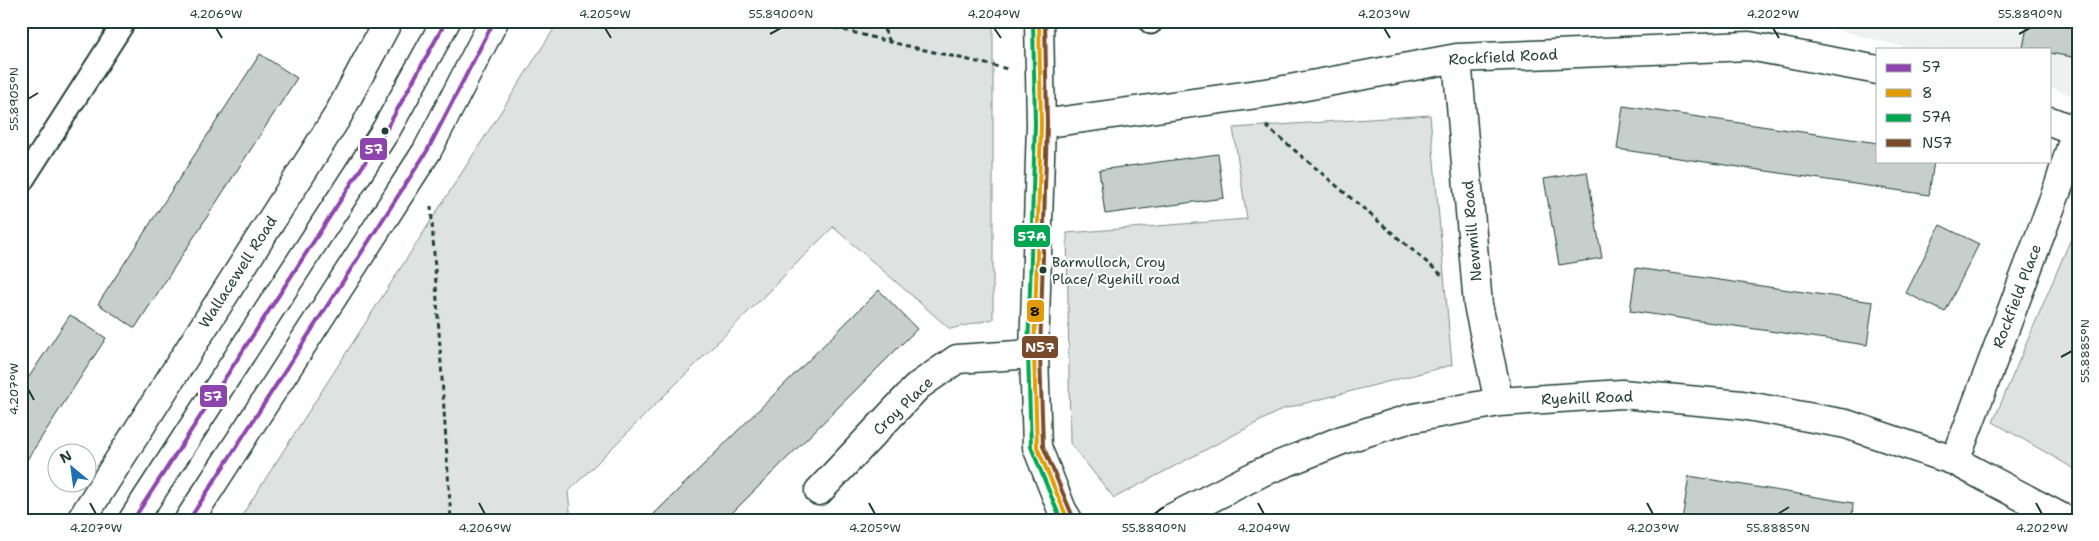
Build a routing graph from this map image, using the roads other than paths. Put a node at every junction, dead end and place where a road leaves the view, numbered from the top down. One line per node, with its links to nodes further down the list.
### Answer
1 (125, 21): 11 (lane)
2 (388, 21): 17 (street, Wallacewell Road)
3 (446, 21): 18 (street)
4 (494, 21): 19 (street)
5 (1039, 21): 9 (street)
6 (1457, 58): 7 (street, Rockfield Road); 9 (street, Rockfield Road); 13 (street, Newmill Road)
7 (1876, 70)
8 (2052, 122): 10 (street)
9 (1041, 124): 12 (street)
10 (2077, 132): 14 (street, Rockfield Place)
11 (21, 183)
12 (1034, 354): 15 (street, Croy Place); 20 (street)
13 (1499, 402): 14 (street, Ryehill Road); 21 (street, Ryehill Road)
14 (1955, 461): 16 (street, Ryehill Road)
15 (819, 491)
16 (2021, 510): 22 (street, Ryehill Road)
17 (80, 520)
18 (133, 520)
19 (190, 520)
20 (1068, 520)
21 (1168, 520)
22 (2066, 520)

